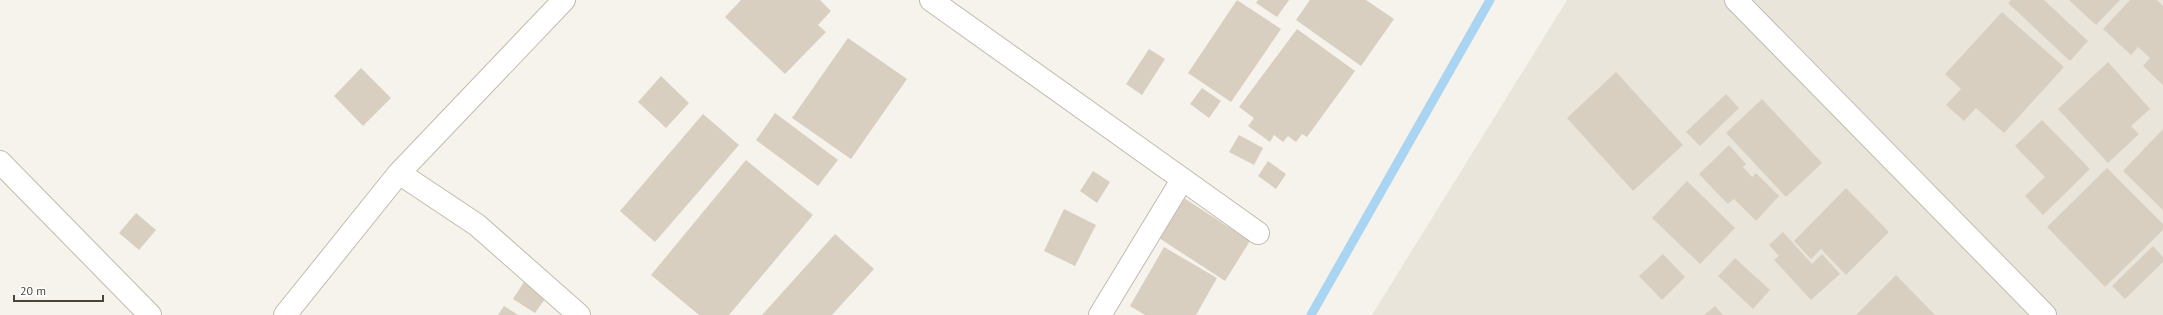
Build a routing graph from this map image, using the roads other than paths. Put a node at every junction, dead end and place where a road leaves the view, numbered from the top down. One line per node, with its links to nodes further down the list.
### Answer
1 (564, 0): 5 (street)
2 (931, 0): 6 (street)
3 (1736, 0): 12 (street)
4 (0, 162): 8 (street)
5 (399, 173): 9 (street); 10 (street)
6 (1182, 180): 7 (street); 11 (street)
7 (1258, 233)
8 (150, 315)
9 (285, 315)
10 (579, 315)
11 (1100, 315)
12 (2045, 315)

